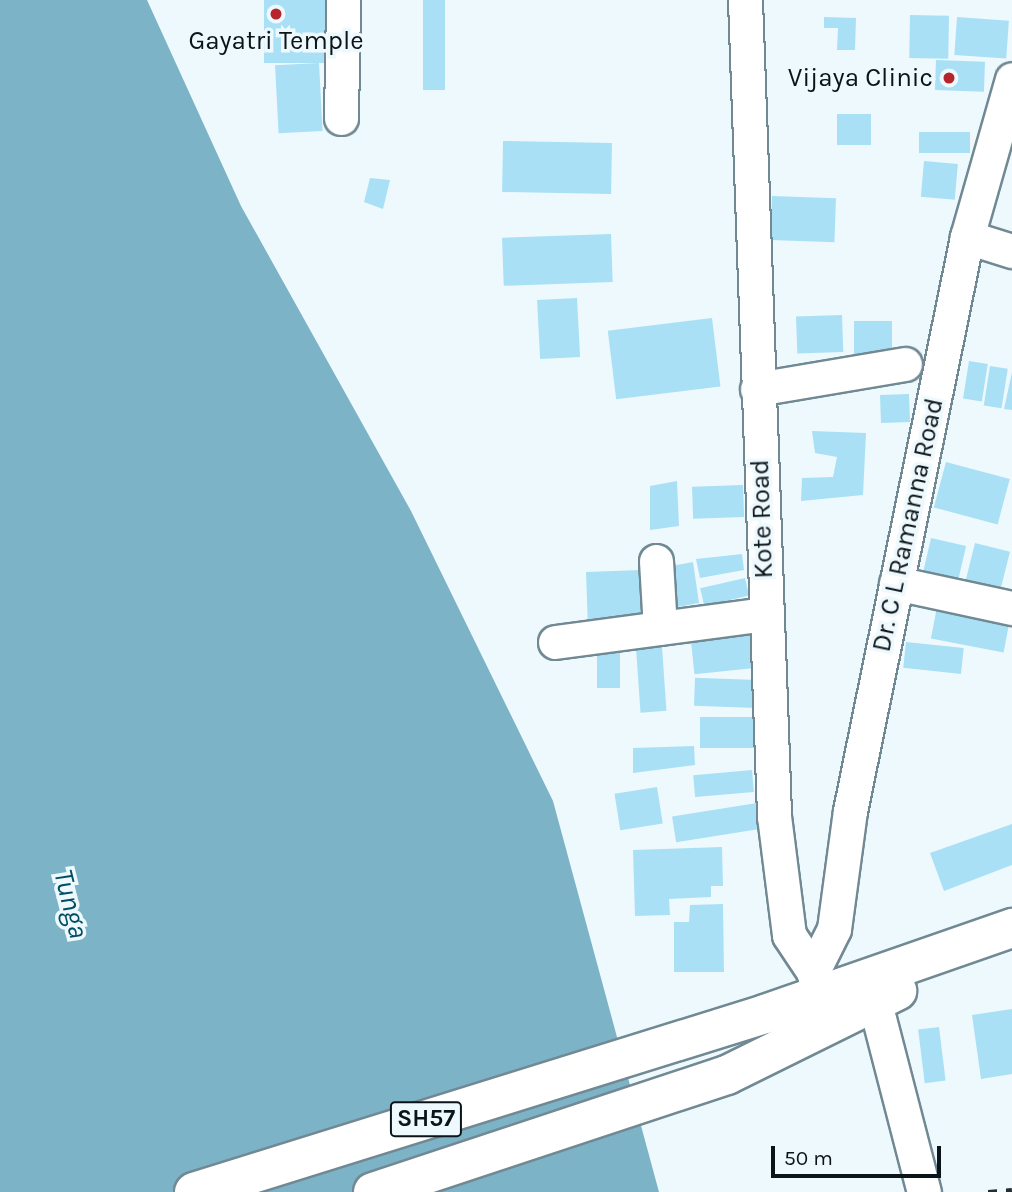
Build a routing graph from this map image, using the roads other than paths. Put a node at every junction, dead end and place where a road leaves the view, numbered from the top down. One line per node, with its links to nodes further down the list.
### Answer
1 (343, 0): 4 (street)
2 (745, 0): 8 (street, Kote Road)
3 (1012, 79): 5 (street, Dr. C L Ramanna Road)
4 (341, 118)
5 (967, 237): 6 (street); 10 (street, Dr. C L Ramanna Road)
6 (1012, 251)
7 (905, 364): 8 (street)
8 (757, 389): 12 (street, Kote Road)
9 (656, 561): 13 (street)
10 (896, 583): 11 (street); 17 (street, Dr. C L Ramanna Road)
11 (1012, 608)
12 (766, 614): 13 (street); 17 (street, Kote Road)
13 (660, 628): 14 (street)
14 (555, 642)
15 (1012, 928): 17 (main road, SH57)
16 (1012, 952): 18 (main road, SH57)
17 (820, 998): 18 (main road, SH57); 19 (main road, SH57); 20 (main road, SH57)
18 (874, 999): 21 (street)
19 (194, 1192)
20 (373, 1192)
21 (924, 1192)

